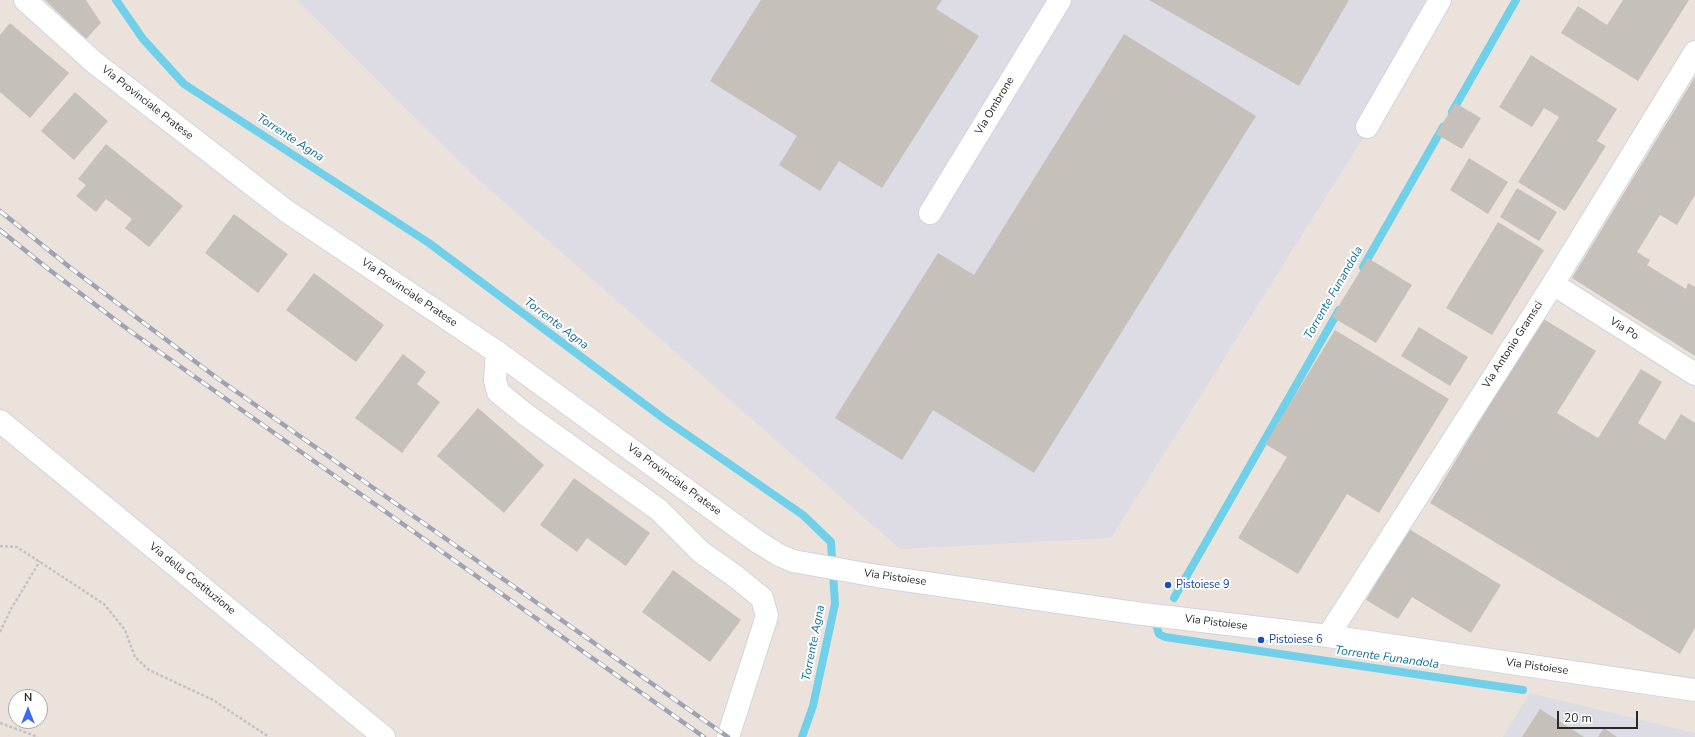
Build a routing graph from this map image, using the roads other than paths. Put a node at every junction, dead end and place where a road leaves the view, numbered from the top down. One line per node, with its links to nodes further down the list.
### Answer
1 (24, 0): 8 (street, Via Provinciale Pratese)
2 (1060, 0): 6 (street, Via Ombrone)
3 (1440, 0): 5 (street)
4 (1695, 52): 7 (street, Via Antonio Gramsci)
5 (1367, 127)
6 (930, 213)
7 (1552, 284): 9 (street, Via Po); 12 (street, Via Antonio Gramsci)
8 (497, 352): 11 (street, Via Provinciale Pratese); 15 (street)
9 (1695, 374)
10 (0, 421): 14 (street, Via della Costituzione)
11 (809, 565): 12 (street, Via Pistoiese)
12 (1328, 636): 13 (street, Via Pistoiese)
13 (1695, 690)
14 (384, 737)
15 (728, 737)

